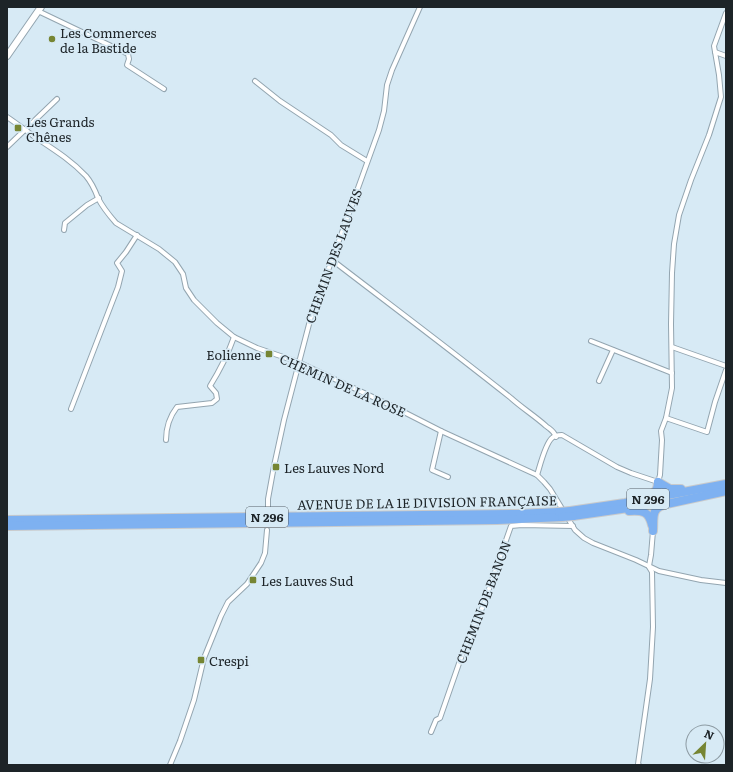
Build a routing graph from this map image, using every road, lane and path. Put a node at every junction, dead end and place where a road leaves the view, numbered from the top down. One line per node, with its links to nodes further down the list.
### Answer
1 (420, 7): 13 (street, CHEMIN DES LAUVES)
2 (39, 9): 5 (street); 8 (street)
3 (726, 13): 4 (street)
4 (715, 52): 6 (street); 20 (street)
5 (7, 56)
6 (726, 56)
7 (255, 81): 13 (street)
8 (164, 89)
9 (57, 99): 11 (street)
10 (7, 117): 11 (street, CHEMIN DE LA ROSE)
11 (25, 130): 12 (street); 14 (street, CHEMIN DE LA ROSE)
12 (7, 147)
13 (367, 161): 17 (street, CHEMIN DES LAUVES)
14 (99, 198): 15 (street); 16 (street, CHEMIN DE LA ROSE)
15 (64, 230)
16 (138, 235): 18 (street, CHEMIN DE LA ROSE); 27 (street)
17 (332, 260): 22 (street, CHEMIN DES LAUVES); 30 (street)
18 (234, 337): 22 (street, CHEMIN DE LA ROSE); 31 (street)
19 (591, 341): 21 (street)
20 (672, 347): 23 (street); 25 (street)
21 (613, 350): 25 (street); 26 (street)
22 (298, 362): 29 (street, CHEMIN DE LA ROSE); 37 (street, CHEMIN DES LAUVES)
23 (726, 366)
24 (726, 370): 28 (street)
25 (672, 373): 28 (street)
26 (599, 381)
27 (71, 408)
28 (666, 418): 34 (street)
29 (441, 431): 32 (street, CHEMIN DE LA ROSE); 33 (street)
30 (554, 437): 32 (street); 34 (street)
31 (166, 440)
32 (537, 475): 43 (street, CHEMIN DE LA ROSE)
33 (448, 477)
34 (658, 482): 35 (highway); 38 (highway)
35 (726, 483): 38 (highway, AVENUE DE LA 1E DIVISION FRANÇAISE / N 296)
36 (726, 490): 40 (highway, AVENUE DE LA 1E DIVISION FRANÇAISE / N 296); 45 (highway)
37 (268, 512)
38 (570, 512): 39 (highway, AVENUE DE LA 1E DIVISION FRANÇAISE / N 296, bridge); 40 (highway, AVENUE DE LA 1E DIVISION FRANÇAISE / N 296)
39 (560, 514): 41 (highway, AVENUE DE LA 1E DIVISION FRANÇAISE / N 296); 42 (highway, AVENUE DE LA 1E DIVISION FRANÇAISE / N 296)
40 (588, 515): 45 (highway)
41 (7, 520)
42 (7, 526)
43 (573, 526): 46 (street, CHEMIN DE LA ROSE); 48 (street, CHEMIN DE BANON)
44 (267, 530): 49 (street)
45 (653, 531): 46 (street)
46 (649, 566): 47 (street, CHEMIN DE LA ROSE); 50 (street)
47 (726, 583)
48 (431, 732)
49 (170, 765)
50 (639, 765)

